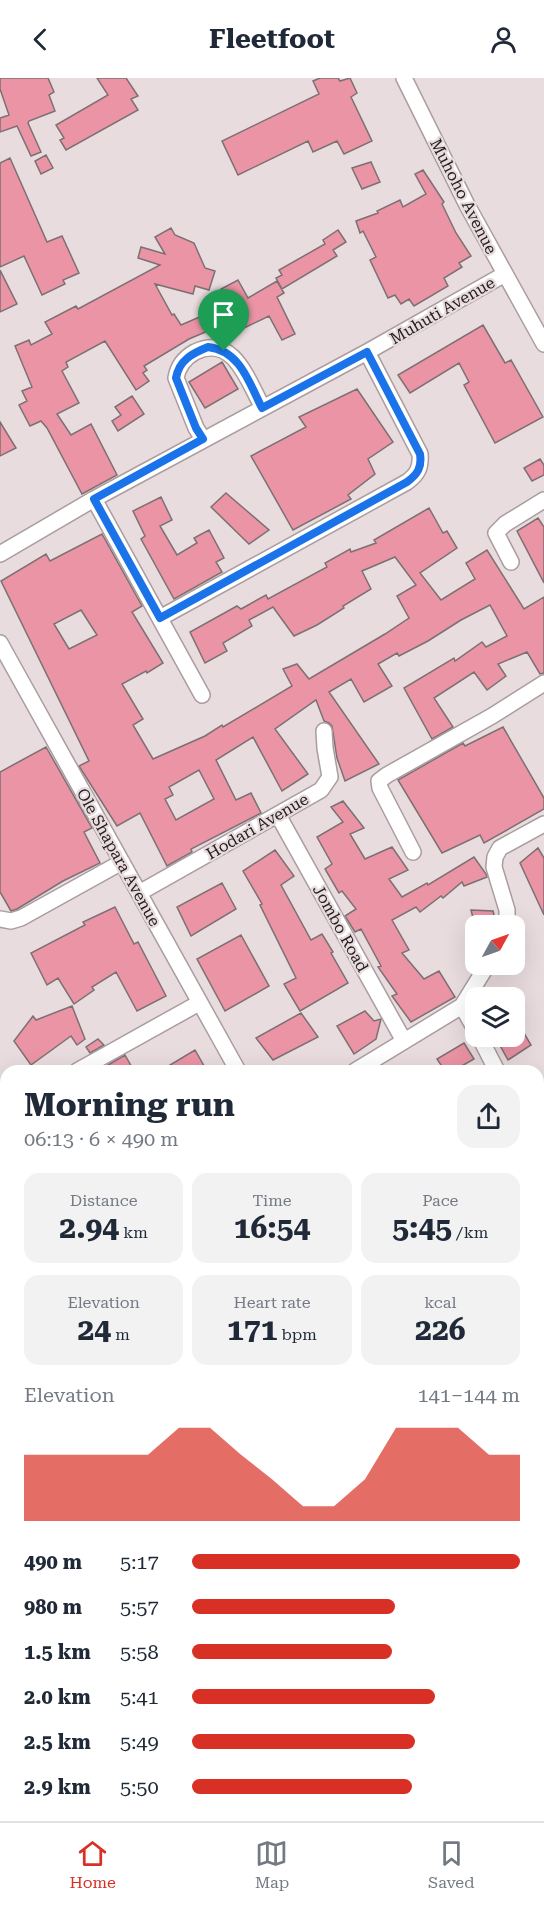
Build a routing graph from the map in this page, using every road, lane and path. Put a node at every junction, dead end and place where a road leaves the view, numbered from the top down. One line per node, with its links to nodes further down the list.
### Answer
1 (404, 78): 2 (street, Muhoho Avenue)
2 (505, 274): 3 (street, Muhoho Avenue); 4 (street, Muhuti Avenue)
3 (544, 344)
4 (367, 352): 5 (street, Muhuti Avenue); 11 (street)
5 (262, 408): 6 (street, Muhuti Avenue); 6 (street)
6 (203, 439): 7 (street, Muhuti Avenue)
7 (94, 499): 9 (street, Muhuti Avenue); 11 (street)
8 (544, 500): 10 (street)
9 (0, 554)
10 (511, 562)
11 (160, 618): 14 (street)
12 (0, 643): 19 (street, Ole Shapara Avenue)
13 (544, 683): 18 (street)
14 (202, 695)
15 (324, 731): 16 (street, Hodari Avenue)
16 (278, 815): 20 (street, Hodari Avenue); 27 (street, Jombo Road)
17 (544, 824): 21 (street)
18 (413, 852)
19 (122, 862): 20 (street, Ole Shapara Avenue); 22 (street)
20 (139, 893): 24 (street, Ole Shapara Avenue)
21 (507, 915)
22 (0, 919)
23 (481, 975): 25 (street)
24 (199, 1003): 29 (street); 30 (street, Ole Shapara Avenue)
25 (462, 1006): 26 (street); 27 (street)
26 (465, 1011)
27 (404, 1041): 31 (street)
28 (485, 1047): 32 (street)
29 (88, 1065)
30 (235, 1065)
31 (365, 1065)
32 (494, 1065)

